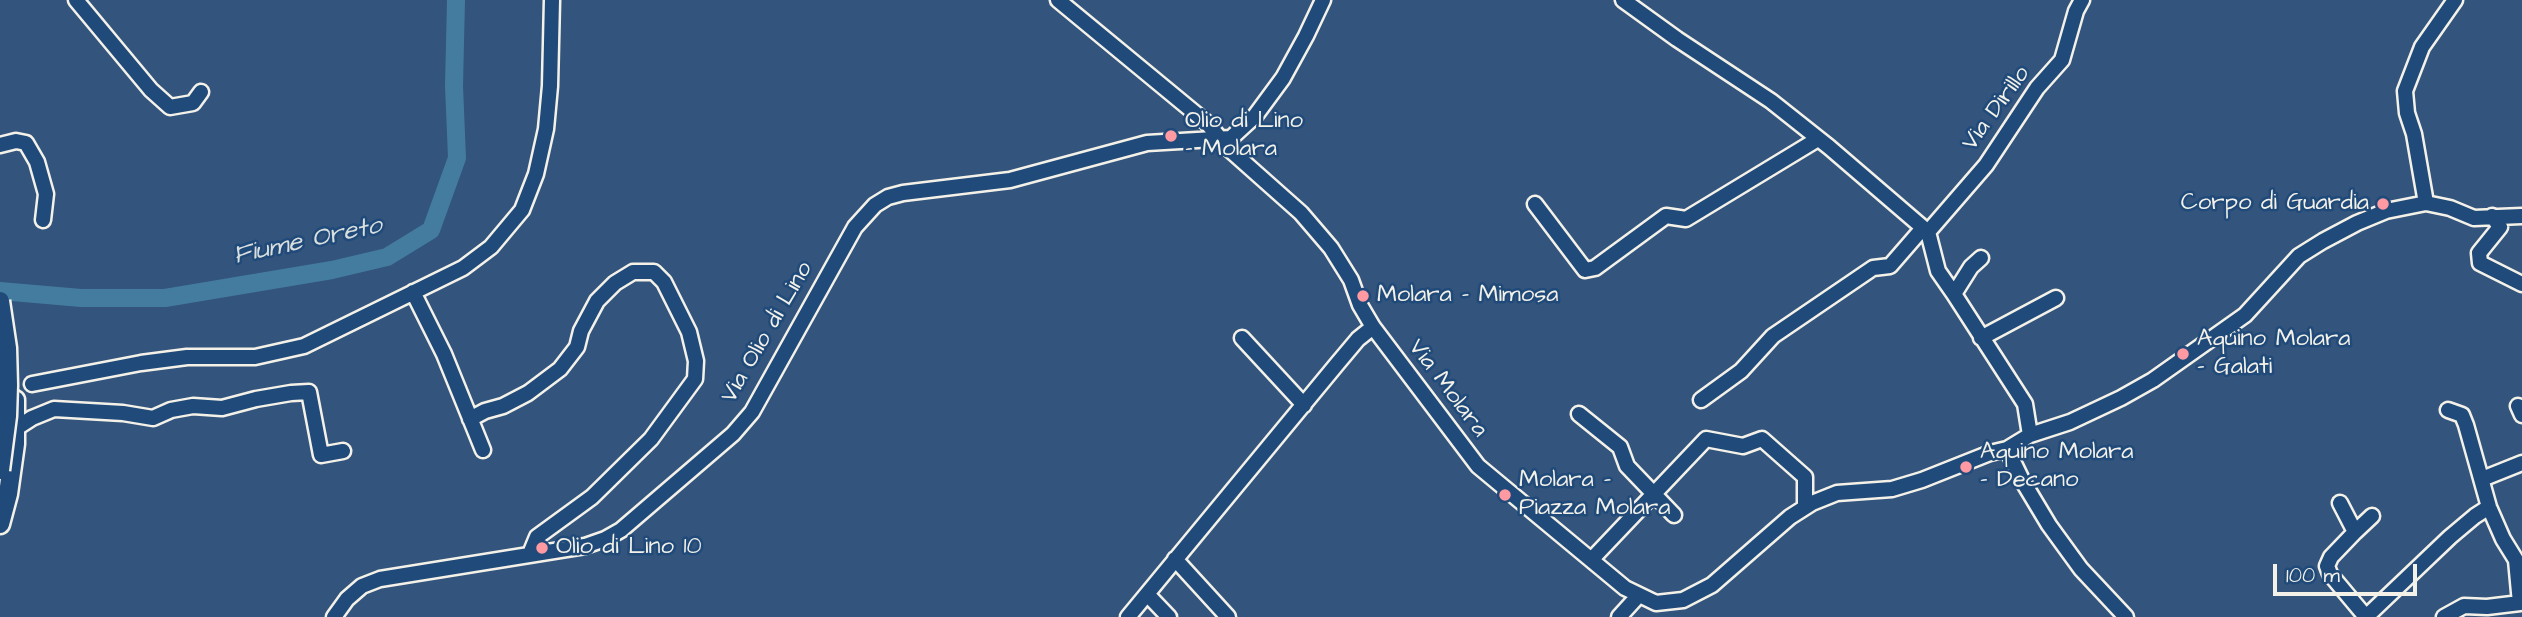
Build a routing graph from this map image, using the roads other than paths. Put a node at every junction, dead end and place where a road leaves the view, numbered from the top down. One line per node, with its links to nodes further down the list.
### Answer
1 (76, 0): 8 (street)
2 (552, 0): 20 (street)
3 (1058, 0): 9 (street, Via Molara)
4 (1323, 0): 9 (street)
5 (1623, 0): 10 (street)
6 (2455, 0): 12 (street)
7 (2076, 4): 17 (street, Via Dirillo)
8 (201, 92)
9 (1221, 139): 24 (street, Via Molara); 50 (street, Via Olio di Lino)
10 (1818, 139): 13 (street); 17 (street)
11 (0, 145): 16 (street)
12 (2426, 203): 14 (street); 35 (street)
13 (1535, 204)
14 (2492, 216): 15 (street); 19 (street)
15 (2522, 216)
16 (43, 220)
17 (1925, 230): 21 (street); 29 (street, Via Dirillo)
18 (1980, 258): 21 (street)
19 (2522, 284)
20 (413, 292): 28 (street); 33 (street)
21 (1954, 294): 26 (street)
22 (2056, 298): 26 (street)
23 (0, 301): 40 (main road, bridge)
24 (1373, 327): 30 (street); 52 (street, Via Molara)
25 (1242, 338): 30 (street)
26 (1981, 338): 35 (street)
27 (0, 360): 28 (main road)
28 (25, 385): 34 (main road)
29 (1701, 400)
30 (1304, 405): 51 (street)
31 (2448, 410): 41 (street)
32 (1578, 414): 42 (street)
33 (470, 419): 37 (street); 50 (street)
34 (15, 429): 38 (street); 48 (main road)
35 (2030, 435): 36 (street)
36 (2007, 449): 44 (street); 62 (street)
37 (484, 450)
38 (343, 451)
39 (2522, 463): 41 (street)
40 (0, 470)
41 (2482, 479): 45 (street)
42 (1654, 494): 44 (street); 46 (street); 52 (street)
43 (2340, 503): 49 (street)
44 (1805, 507): 55 (street)
45 (2489, 507): 63 (street); 64 (street)
46 (1674, 515)
47 (2372, 516): 49 (street)
48 (0, 524)
49 (2355, 532): 63 (street)
50 (530, 554): 56 (street, Via Olio di Lino)
51 (1175, 559): 53 (street); 59 (street)
52 (1592, 559): 54 (street, Via Molara)
53 (1147, 594): 57 (street); 58 (street)
54 (1639, 595): 55 (street, Via Molara); 60 (street)
55 (1674, 602): 61 (street)
56 (334, 617)
57 (1128, 617)
58 (1169, 617)
59 (1228, 617)
60 (1619, 617)
61 (1670, 617)
62 (2126, 617)
63 (2366, 617)
64 (2444, 617)

